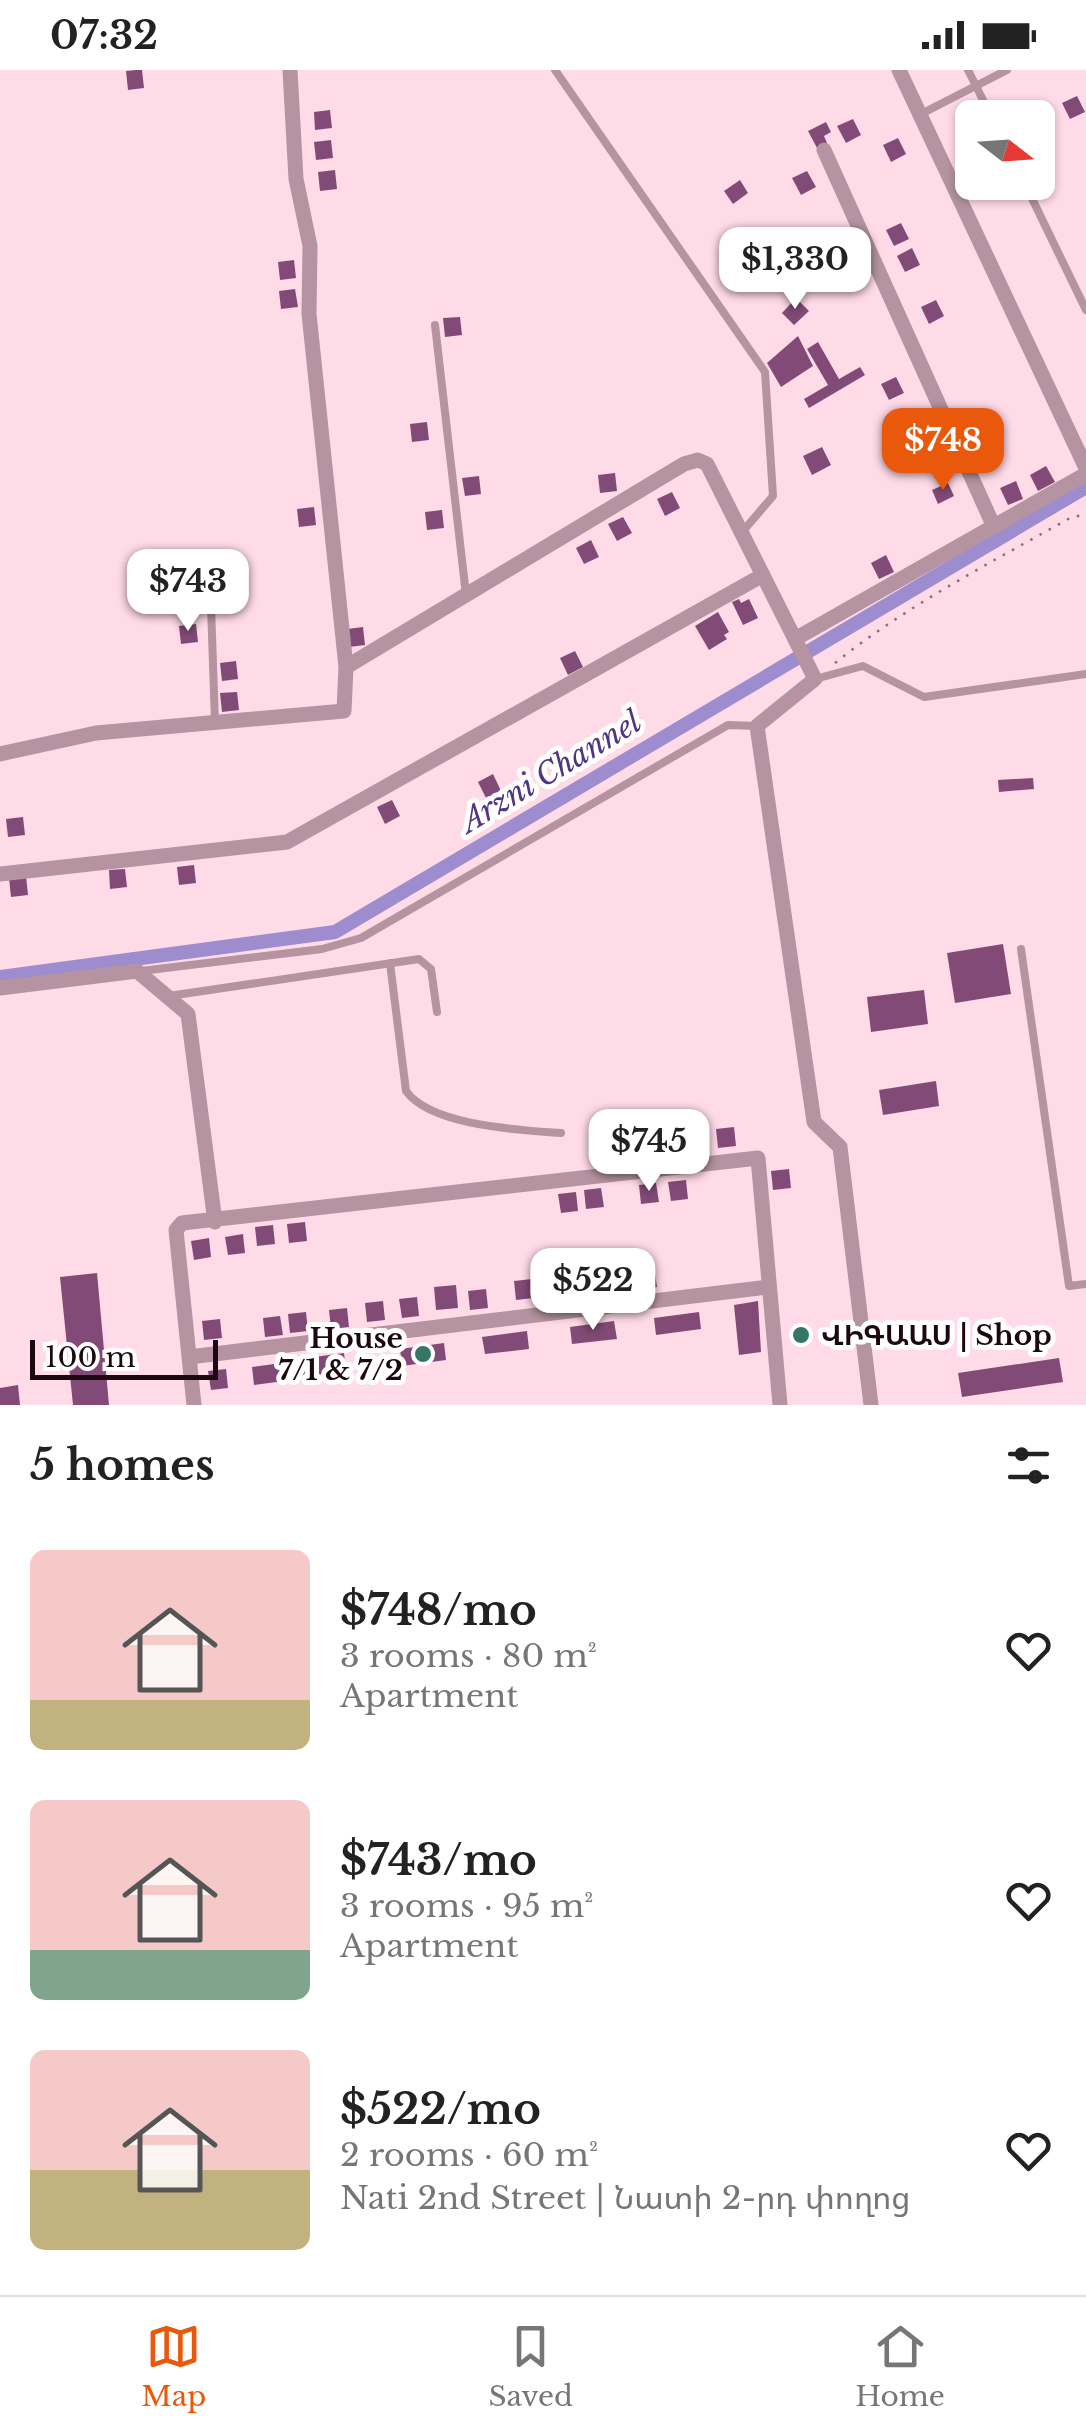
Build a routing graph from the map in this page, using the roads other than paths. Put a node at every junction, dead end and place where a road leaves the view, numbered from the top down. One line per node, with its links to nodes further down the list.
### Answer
1 (290, 70): 20 (street)
2 (555, 70): 15 (lane)
3 (899, 70): 8 (street)
4 (968, 70): 6 (lane)
5 (1007, 70): 6 (lane)
6 (976, 86): 7 (lane); 8 (lane)
7 (983, 100)
8 (921, 114): 13 (street)
9 (824, 150): 14 (street)
10 (1033, 200): 11 (lane)
11 (1086, 310)
12 (436, 325): 18 (lane)
13 (1086, 471): 14 (street)
14 (994, 527): 19 (street)
15 (743, 531): 16 (street); 18 (street)
16 (762, 574): 19 (street); 26 (street)
17 (210, 577): 23 (lane)
18 (466, 596): 20 (street)
19 (801, 649): 22 (street)
20 (346, 667): 23 (street)
21 (1086, 674): 22 (lane)
22 (815, 679): 24 (street)
23 (215, 722): 25 (street)
24 (757, 726): 29 (lane); 40 (street)
25 (0, 754)
26 (0, 874)
27 (1021, 949): 35 (lane)
28 (390, 964): 31 (lane); 32 (lane); 33 (lane)
29 (137, 971): 30 (street); 31 (street)
30 (0, 988)
31 (168, 996): 34 (street)
32 (437, 1012)
33 (562, 1133)
34 (215, 1222): 36 (street); 37 (street)
35 (1086, 1284)
36 (768, 1287): 37 (street); 39 (street)
37 (189, 1357): 38 (street)
38 (194, 1405)
39 (780, 1405)
40 (871, 1405)

